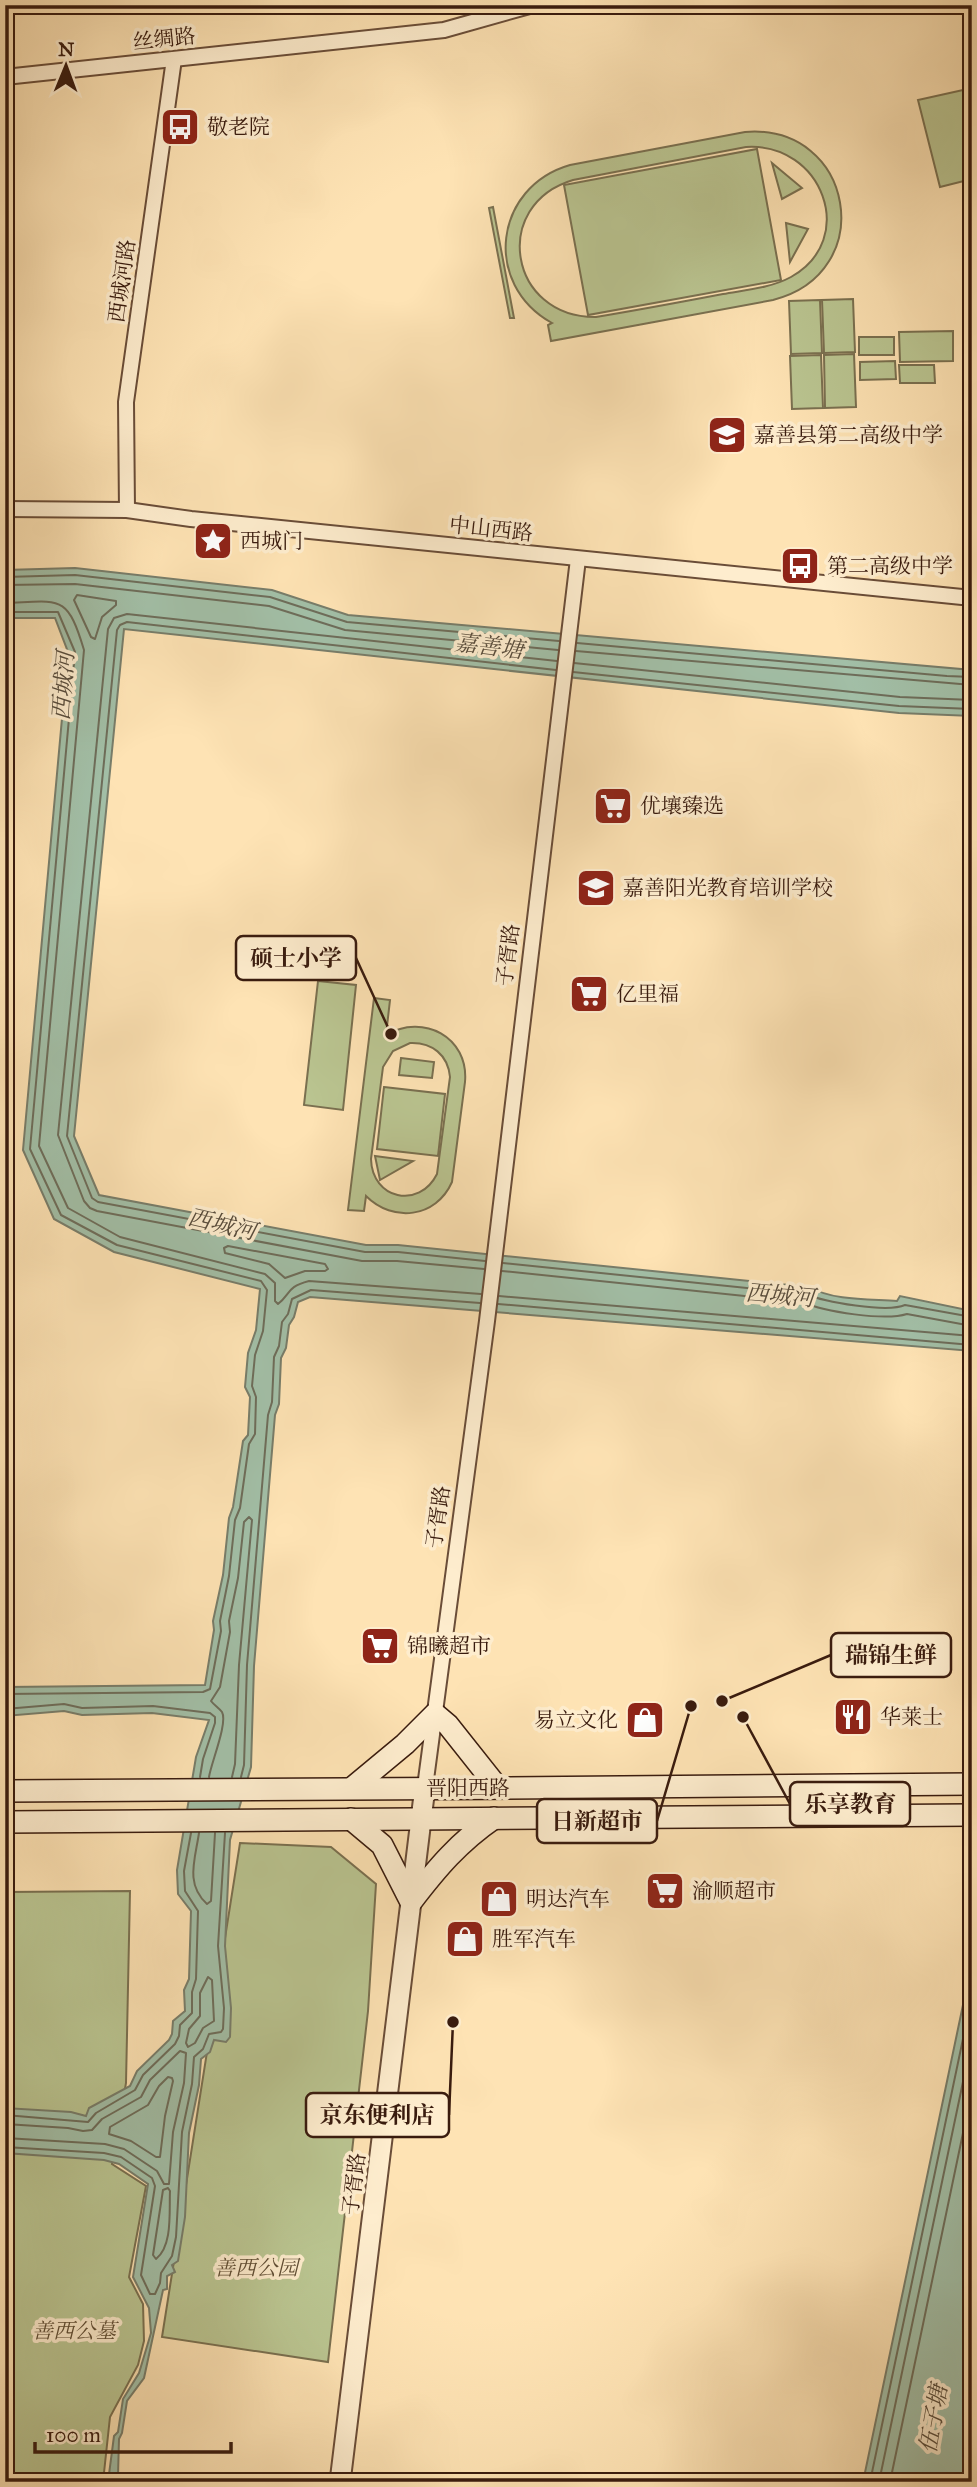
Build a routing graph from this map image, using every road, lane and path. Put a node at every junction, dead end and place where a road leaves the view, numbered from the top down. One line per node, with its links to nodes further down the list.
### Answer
1 (533, 5): 2 (street, 丝绸路)
2 (174, 59): 3 (street, 丝绸路); 5 (street, 西城河路)
3 (5, 77)
4 (5, 509): 5 (street, 中山西路)
5 (127, 510): 6 (street, 中山西路)
6 (578, 559): 7 (street, 中山西路); 8 (street, 子胥路)
7 (972, 598)
8 (435, 1714): 10 (street, 子胥路); 11 (main road); 12 (main road)
9 (972, 1784): 12 (main road, 晋阳西路)
10 (425, 1787): 11 (main road, 晋阳西路); 12 (main road, 晋阳西路); 17 (street, 子胥路)
11 (352, 1788): 13 (main road, 晋阳西路)
12 (498, 1788)
13 (5, 1791)
14 (972, 1815): 15 (main road, 晋阳西路)
15 (494, 1818): 17 (main road, 晋阳西路); 19 (main road)
16 (351, 1819): 17 (main road, 晋阳西路); 18 (main road, 晋阳西路); 19 (main road)
17 (421, 1819): 19 (street, 子胥路)
18 (5, 1822)
19 (411, 1902): 20 (street, 子胥路)
20 (340, 2482)

